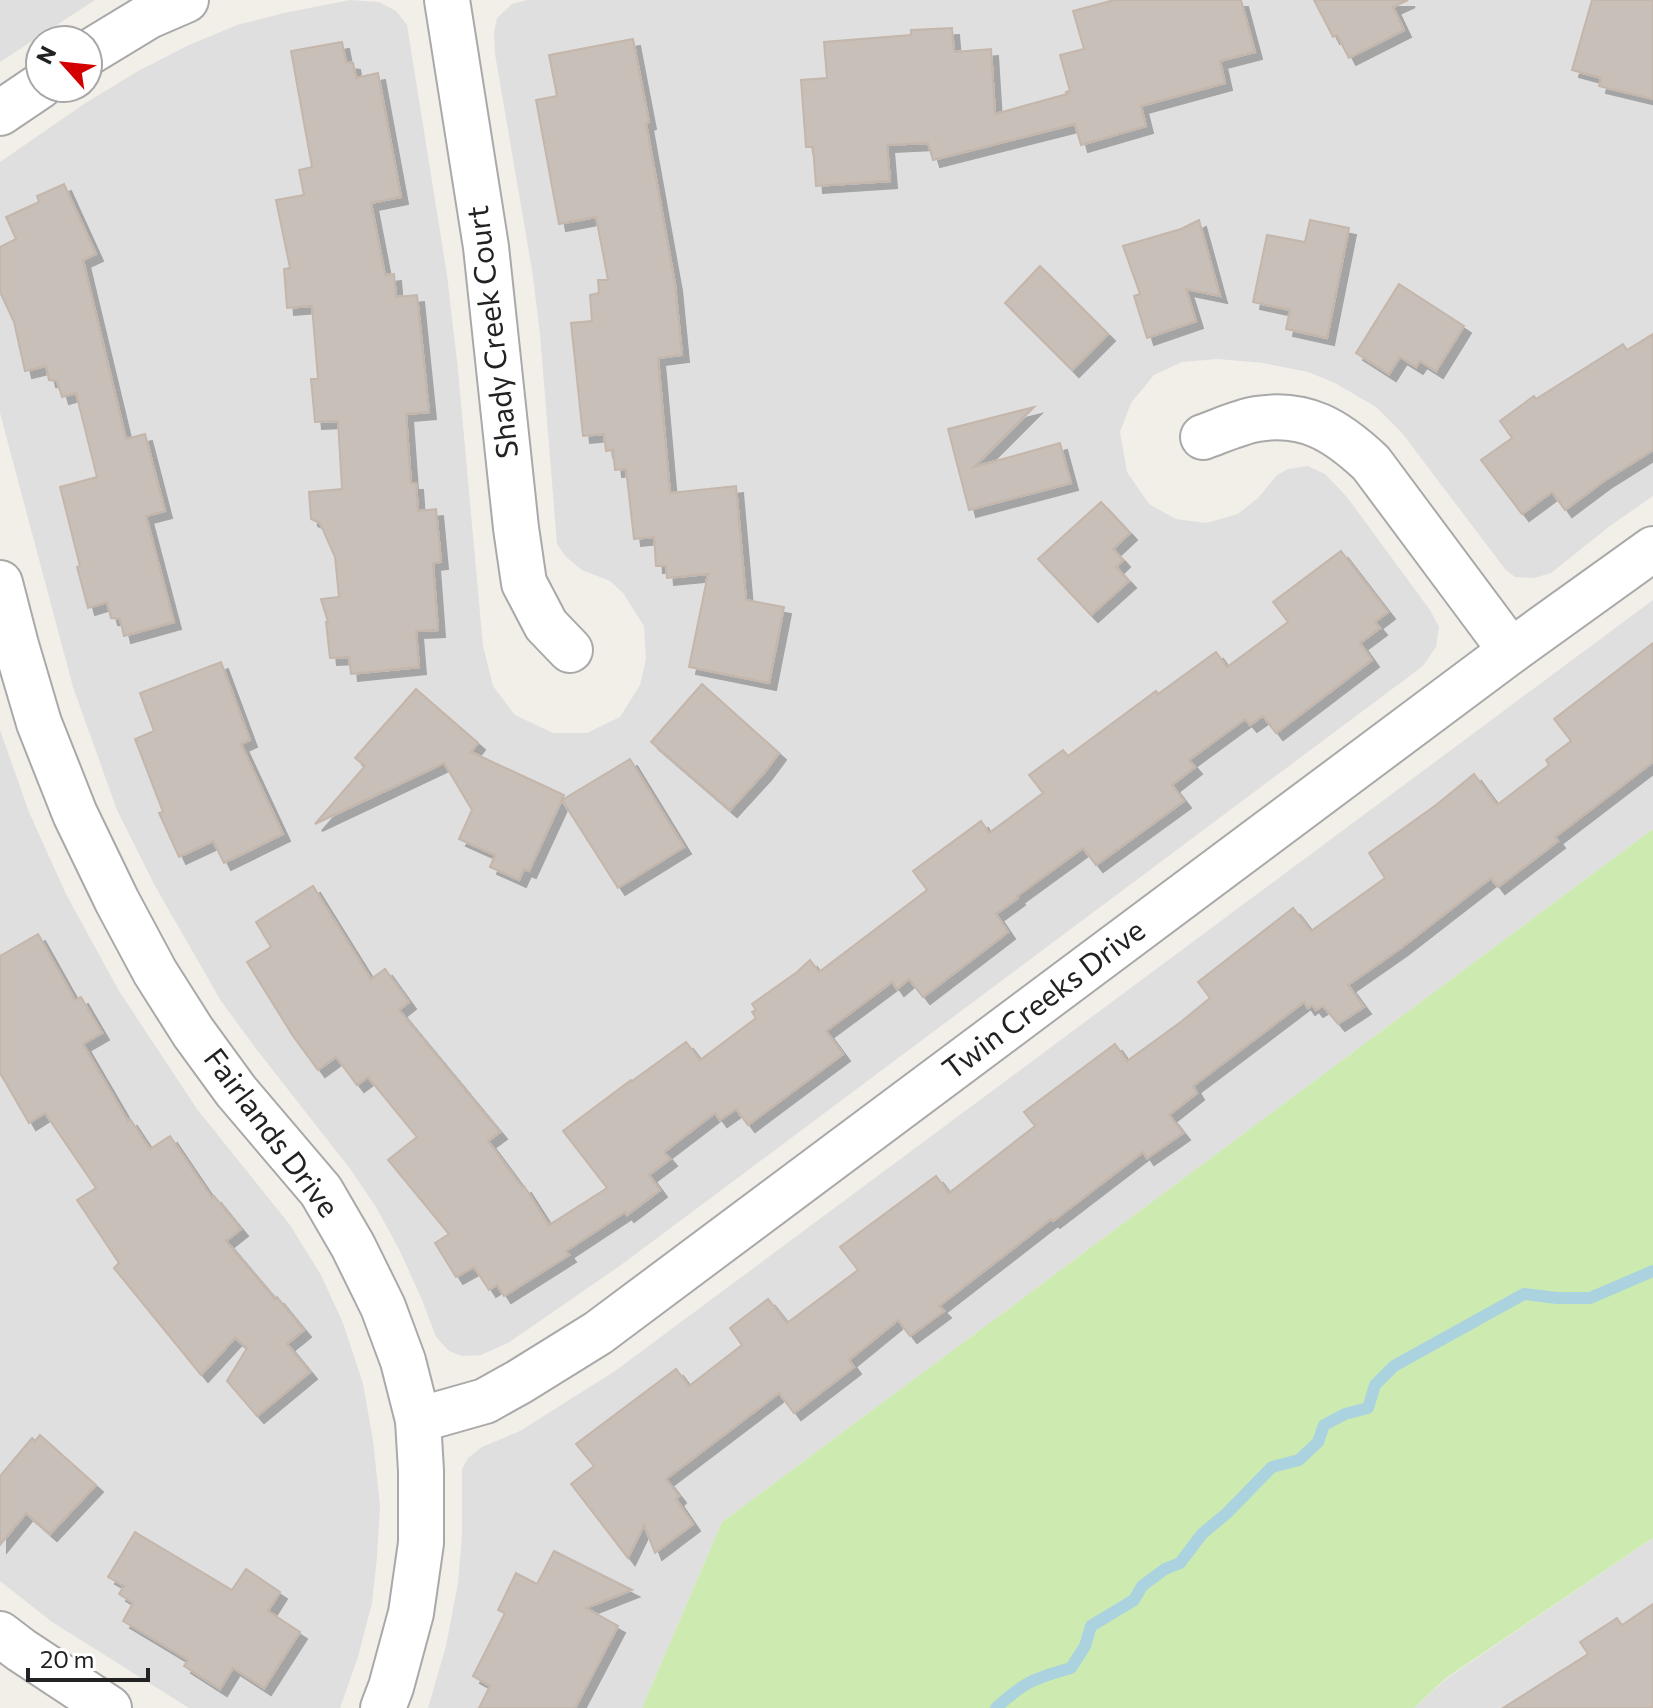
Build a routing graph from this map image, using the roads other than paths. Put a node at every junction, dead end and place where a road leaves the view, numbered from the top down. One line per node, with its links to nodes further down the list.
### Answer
1 (186, 0): 3 (street)
2 (447, 0): 9 (street, Shady Creek Court)
3 (104, 43)
4 (24, 97): 5 (street)
5 (0, 113)
6 (1203, 437): 10 (street)
7 (1653, 549): 10 (street, Twin Creeks Drive)
8 (0, 583): 11 (street, Fairlands Drive)
9 (570, 650)
10 (1511, 651): 11 (street, Twin Creeks Drive)
11 (418, 1420): 14 (street, Fairlands Drive)
12 (0, 1634): 13 (street)
13 (109, 1708)
14 (383, 1708)

